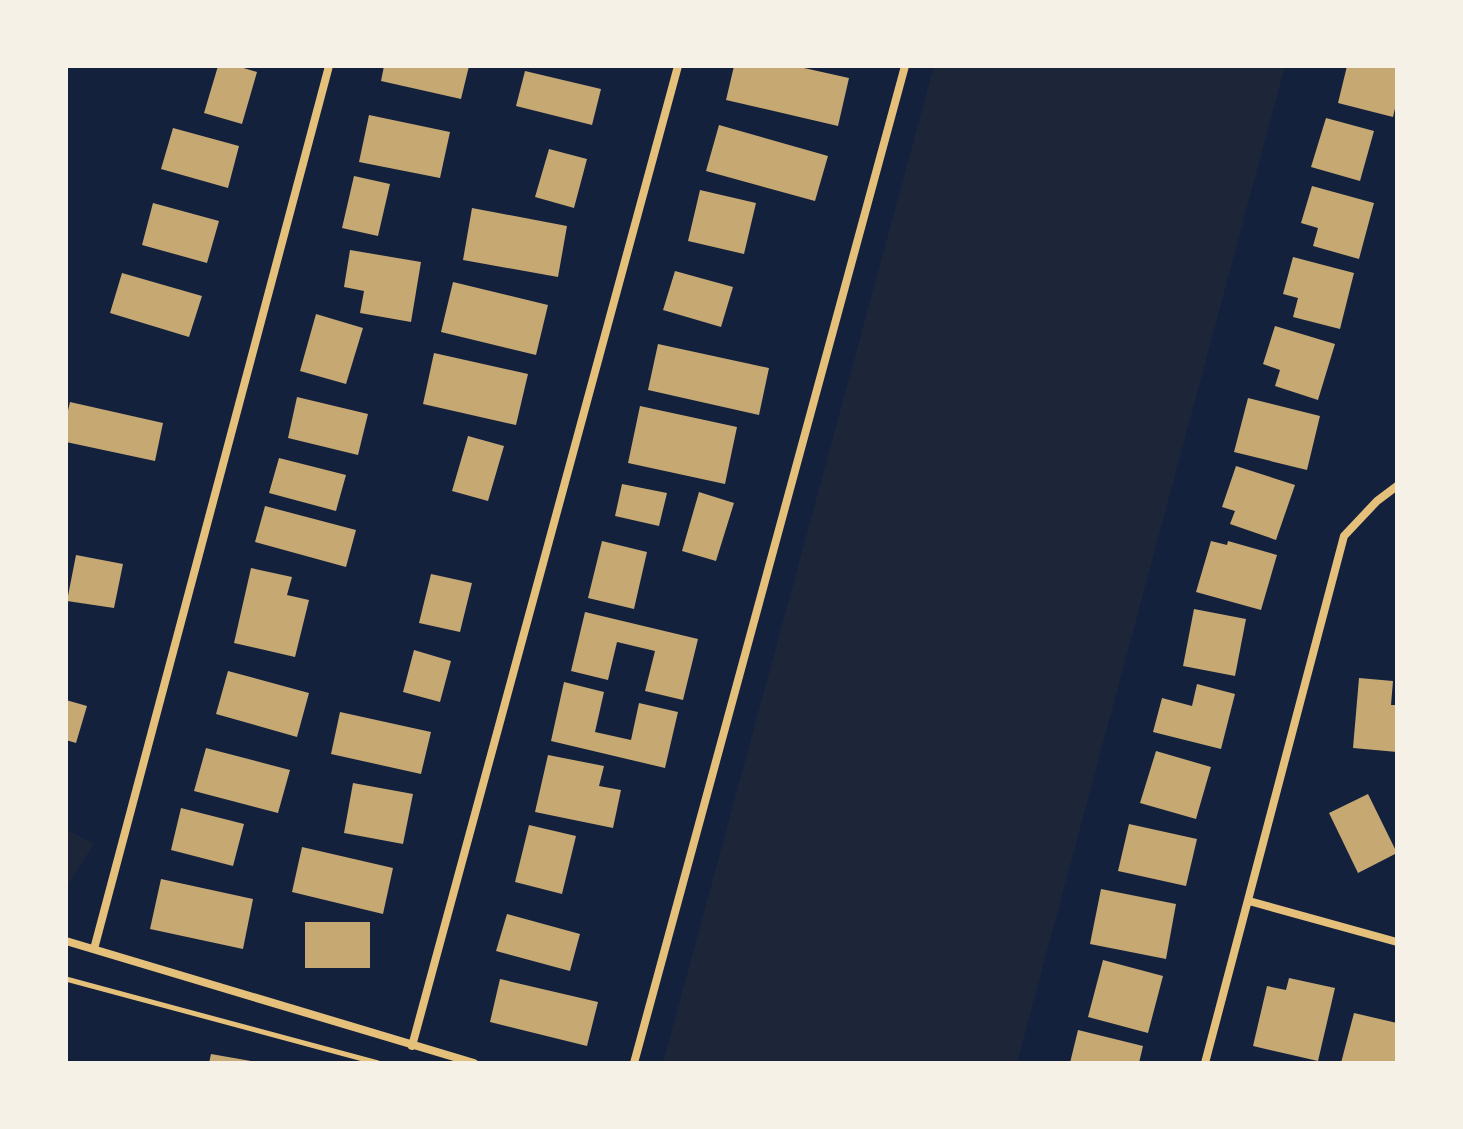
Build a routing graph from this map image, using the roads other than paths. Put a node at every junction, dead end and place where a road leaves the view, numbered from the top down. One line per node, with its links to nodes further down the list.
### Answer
1 (329, 66): 8 (street)
2 (678, 66): 9 (street)
3 (905, 66): 11 (street)
4 (1397, 486): 5 (street)
5 (1249, 901): 7 (street); 12 (street)
6 (66, 941): 8 (street)
7 (1397, 942)
8 (94, 949): 9 (street)
9 (412, 1046): 10 (street)
10 (474, 1063)
11 (634, 1063)
12 (1205, 1063)

